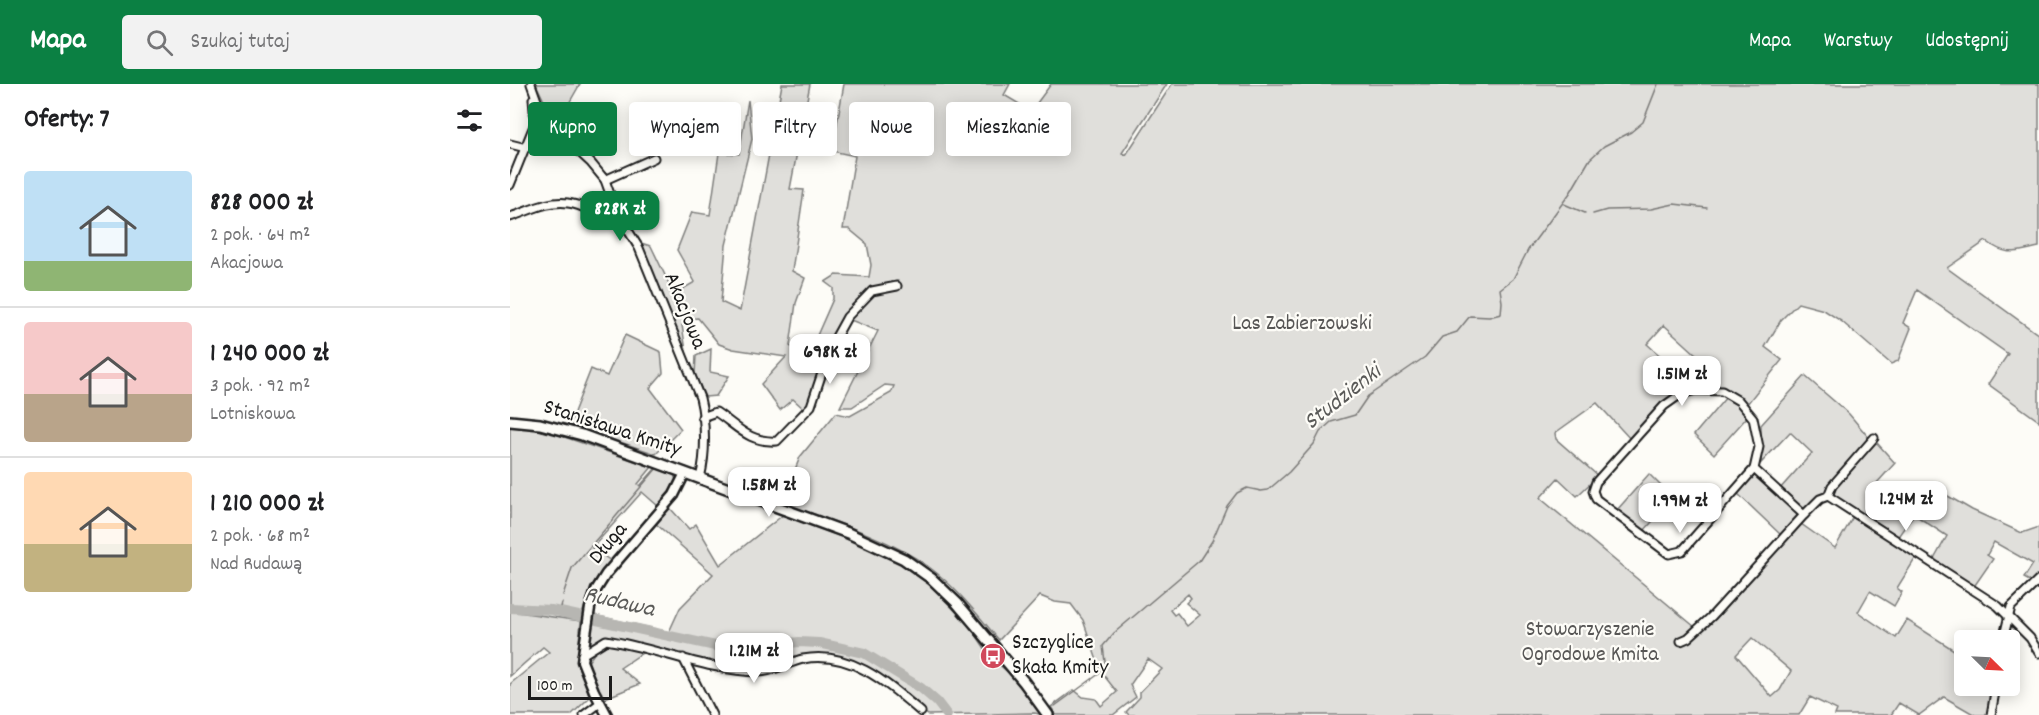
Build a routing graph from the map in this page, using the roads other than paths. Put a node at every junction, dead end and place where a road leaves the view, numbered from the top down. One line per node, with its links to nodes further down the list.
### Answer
1 (532, 87): 2 (street); 3 (street, Akacjowa)
2 (533, 102)
3 (539, 102)
4 (528, 142): 6 (street)
5 (510, 144): 6 (street)
6 (526, 148): 10 (street)
7 (583, 156): 9 (street, Akacjowa)
8 (654, 158): 9 (street)
9 (605, 180): 12 (street, Akacjowa)
10 (510, 185)
11 (510, 217): 12 (street)
12 (621, 219): 14 (street, Akacjowa)
13 (897, 286): 14 (street)
14 (702, 417): 19 (street, Akacjowa)
15 (510, 421): 18 (main road, Stanisława Kmity)
16 (1874, 438): 20 (street)
17 (1754, 470): 17 (street); 21 (street)
18 (685, 473): 19 (main road, Stanisława Kmity); 27 (street, Długa)
19 (700, 478): 35 (main road, Stanisława Kmity)
20 (1828, 496): 21 (street); 23 (street)
21 (1804, 515): 25 (street)
22 (2039, 580): 23 (street)
23 (2008, 615): 24 (street); 26 (street)
24 (2005, 630)
25 (1681, 641)
26 (2039, 653)
27 (582, 655): 28 (street); 30 (street, Długa)
28 (683, 658): 31 (street); 34 (street)
29 (1994, 696): 36 (street)
30 (600, 703): 32 (street); 33 (street, Długa)
31 (921, 712)
32 (584, 715)
33 (607, 715)
34 (712, 715)
35 (1048, 715)
36 (1991, 715)

